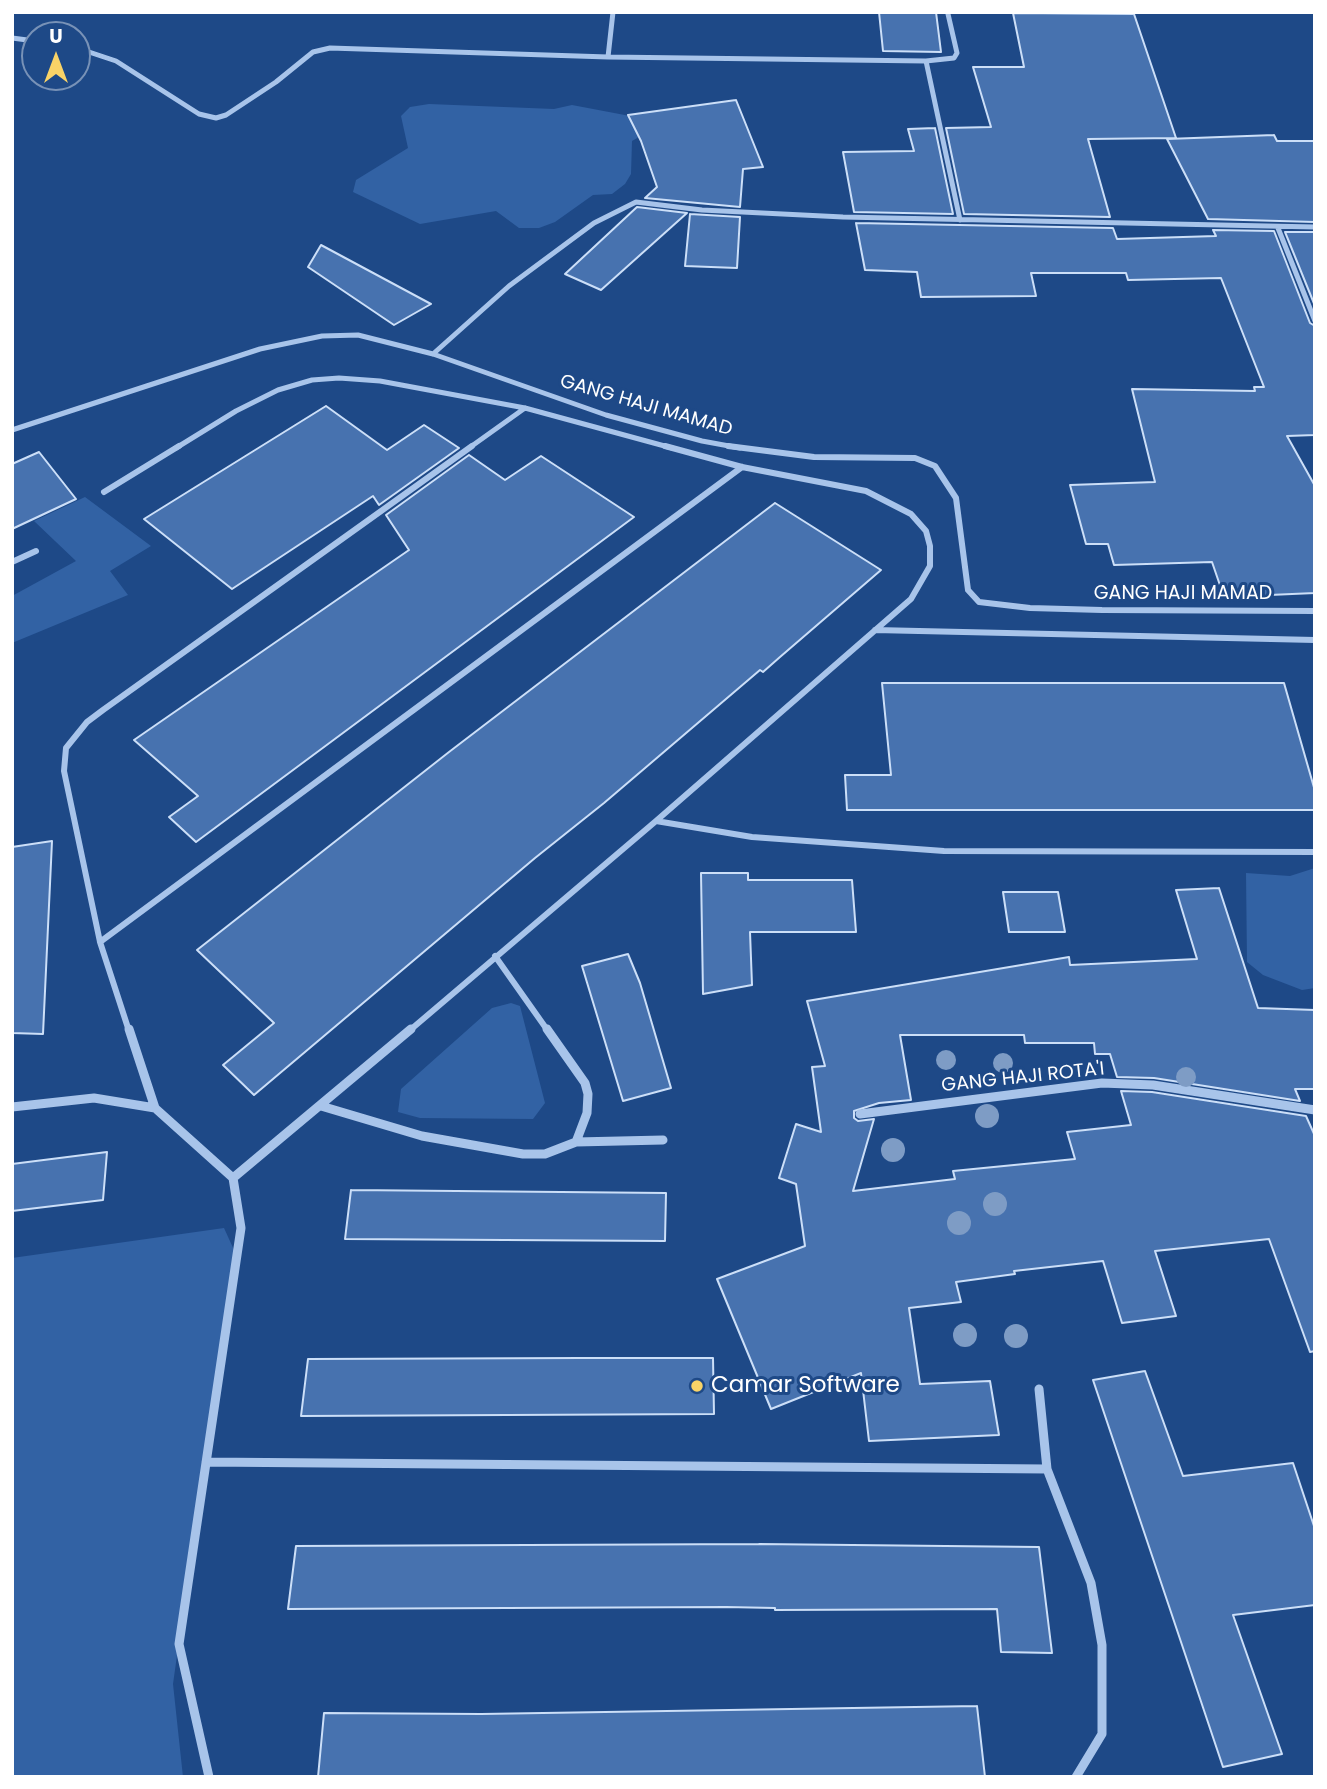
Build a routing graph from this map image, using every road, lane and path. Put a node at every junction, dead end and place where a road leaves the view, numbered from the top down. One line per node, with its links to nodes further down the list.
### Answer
1 (613, 12): 4 (street)
2 (948, 14): 5 (street)
3 (91, 53): 4 (street)
4 (608, 57): 5 (street)
5 (926, 61): 6 (street)
6 (960, 220): 8 (street); 10 (street)
7 (1315, 227): 8 (street)
8 (1279, 228): 9 (street)
9 (1315, 321)
10 (433, 354): 12 (street, GANG HAJI MAMAD); 17 (street, GANG HAJI MAMAD)
11 (525, 408): 13 (street); 14 (street); 22 (street)
12 (12, 430)
13 (742, 467): 18 (street); 22 (street)
14 (104, 492)
15 (36, 551): 16 (street)
16 (12, 562)
17 (1315, 611)
18 (874, 630): 19 (street); 20 (street)
19 (1315, 640)
20 (656, 821): 21 (street); 23 (street)
21 (1315, 852)
22 (100, 942): 26 (street)
23 (495, 956): 24 (street); 30 (street)
24 (321, 1106): 30 (street); 31 (street)
25 (12, 1107): 26 (street)
26 (155, 1108): 31 (street)
27 (1315, 1110): 28 (street, GANG HAJI ROTA'I)
28 (860, 1114)
29 (663, 1140): 30 (street)
30 (576, 1142)
31 (233, 1178): 33 (street)
32 (1039, 1389): 34 (street)
33 (206, 1462): 34 (street); 35 (street)
34 (1047, 1469): 36 (street)
35 (209, 1777)
36 (1076, 1777)

